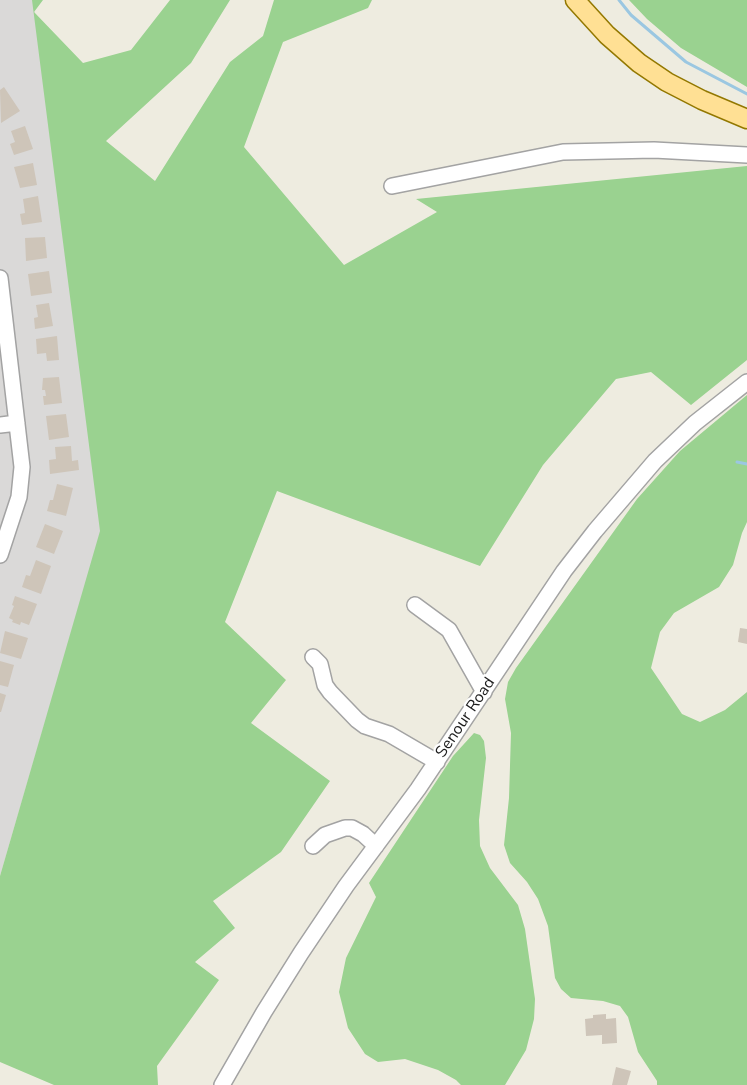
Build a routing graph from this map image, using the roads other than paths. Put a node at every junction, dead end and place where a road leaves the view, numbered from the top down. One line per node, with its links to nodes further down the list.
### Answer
1 (575, 0): 2 (main road)
2 (747, 118)
3 (747, 155): 4 (street)
4 (392, 186)
5 (0, 278): 7 (street)
6 (747, 382): 12 (street, Senour Road)
7 (17, 423): 8 (street); 9 (street)
8 (0, 425)
9 (0, 555)
10 (415, 605): 12 (street)
11 (313, 657): 13 (street)
12 (484, 692): 13 (street, Senour Road)
13 (437, 762): 15 (street, Senour Road)
14 (313, 846): 15 (street)
15 (376, 846): 16 (street, Senour Road)
16 (222, 1085)

